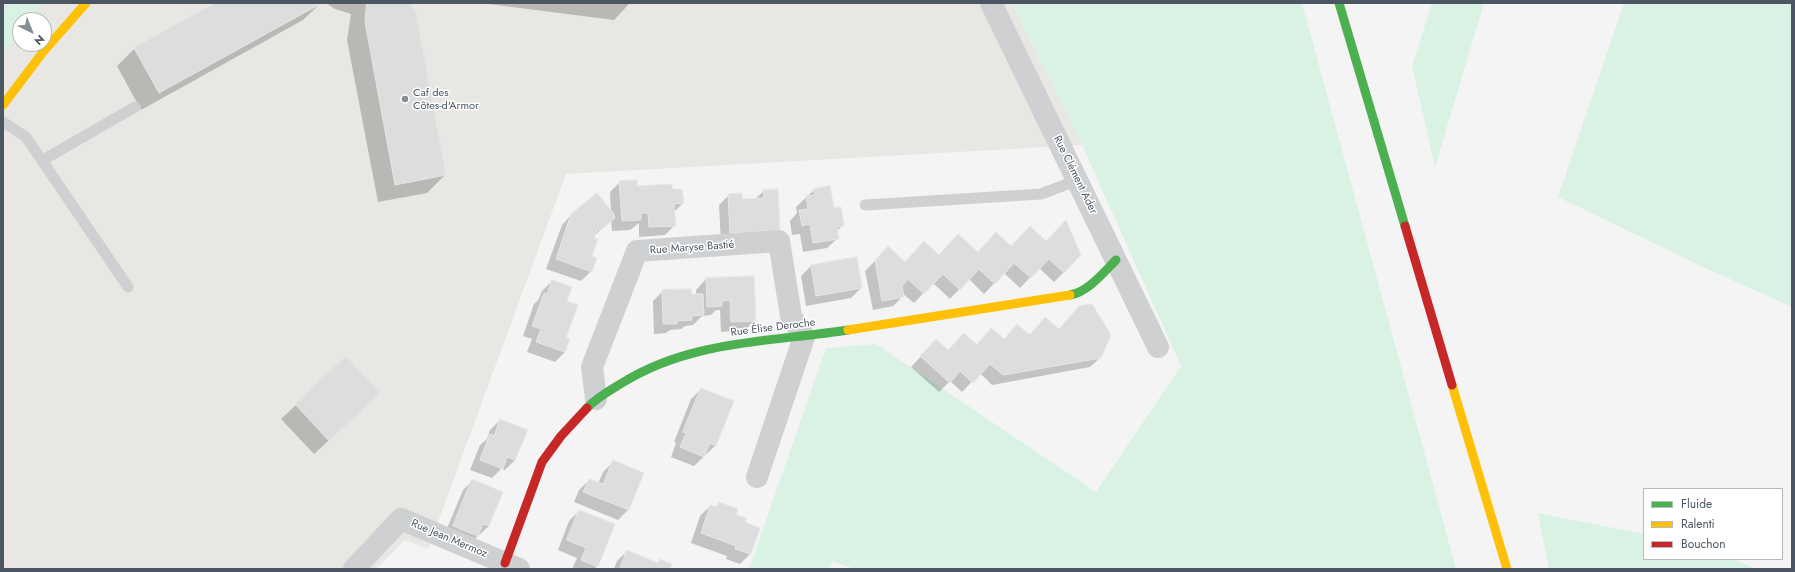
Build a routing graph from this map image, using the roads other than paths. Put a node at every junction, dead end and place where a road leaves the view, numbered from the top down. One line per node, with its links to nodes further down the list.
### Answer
1 (86, 3): 4 (street)
2 (991, 3): 8 (street, Rue Clément Ader)
3 (1339, 3): 18 (street)
4 (3, 106)
5 (135, 107): 7 (lane)
6 (3, 122): 7 (lane)
7 (43, 160): 11 (lane)
8 (1078, 180): 9 (lane); 10 (street, Rue Clément Ader)
9 (865, 205)
10 (1116, 260): 12 (street, Rue Élise Deroche); 13 (street, Rue Clément Ader)
11 (128, 286)
12 (804, 337): 14 (street, Rue Élise Deroche); 14 (street, Rue Maryse Bastié); 15 (street)
13 (1158, 346)
14 (596, 399): 16 (street, Rue Élise Deroche)
15 (757, 477)
16 (512, 566): 17 (street, Rue Jean Mermoz)
17 (354, 569)
18 (1507, 569)

